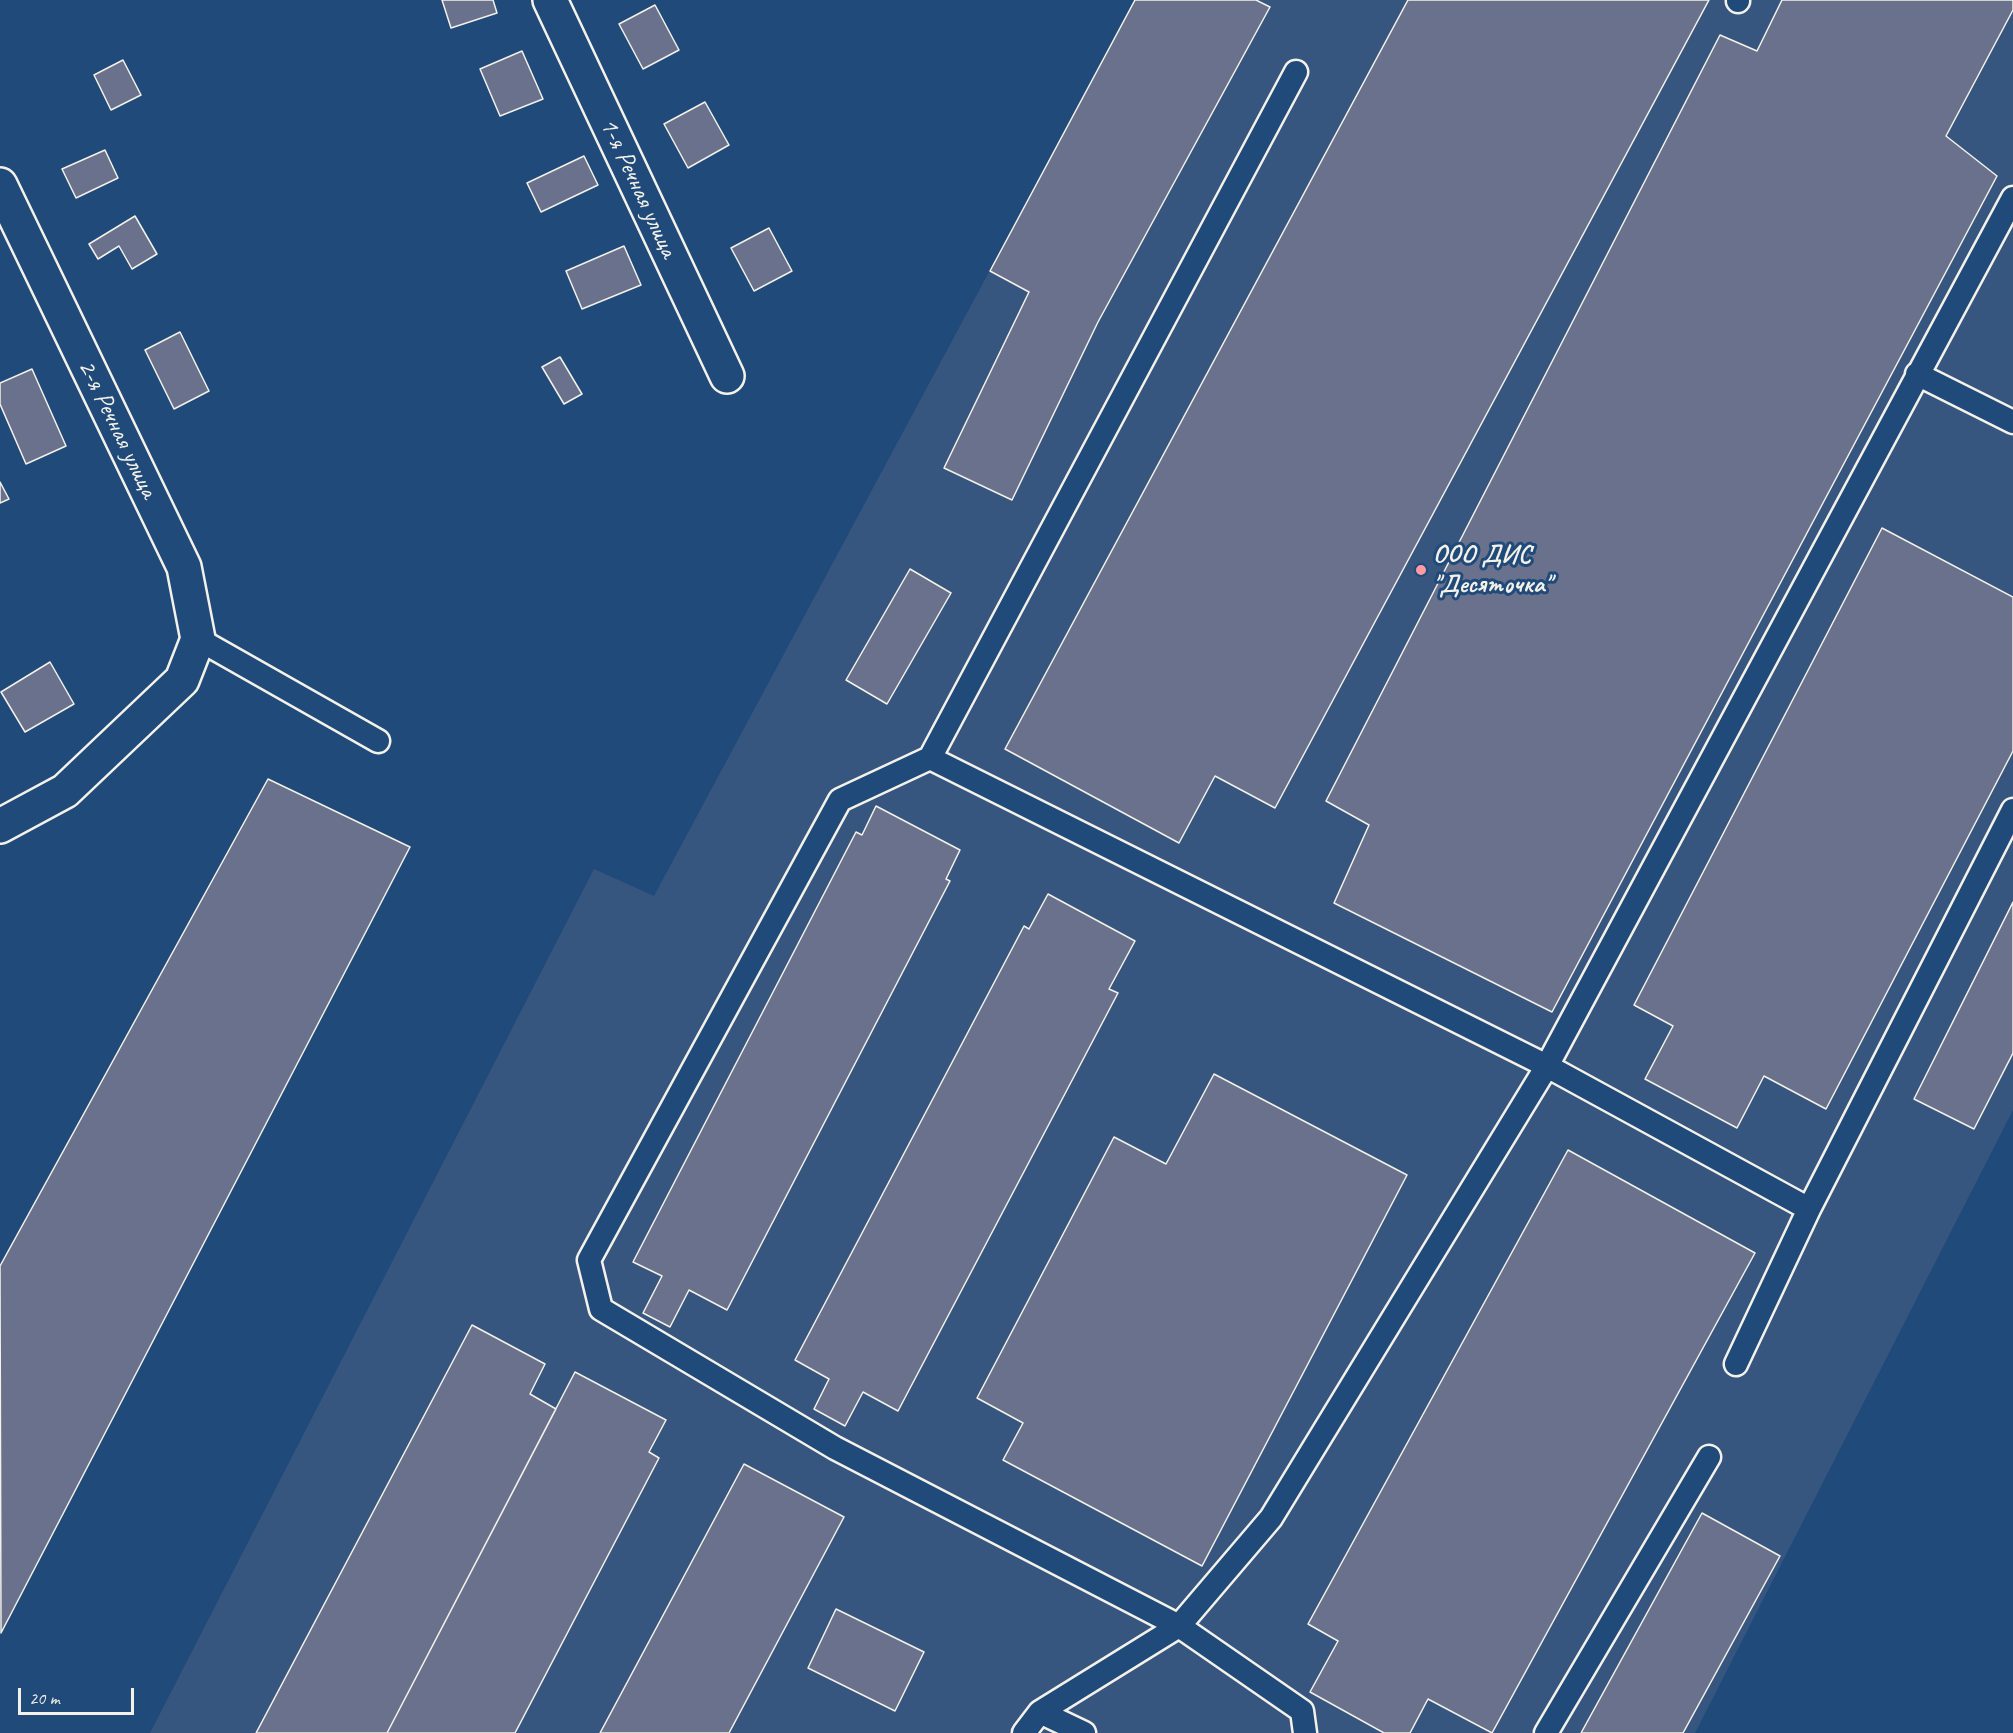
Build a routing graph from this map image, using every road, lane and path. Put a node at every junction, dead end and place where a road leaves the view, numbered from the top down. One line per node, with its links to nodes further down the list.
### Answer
1 (550, 0): 6 (street, 1-я Речная улица)
2 (1296, 72): 10 (lane)
3 (0, 185): 8 (street, 2-я Речная улица)
4 (2013, 198): 5 (lane)
5 (1917, 374): 7 (lane); 13 (lane)
6 (727, 376)
7 (2013, 422)
8 (198, 639): 9 (lane); 12 (street)
9 (378, 741)
10 (930, 759): 13 (lane); 17 (lane)
11 (2013, 810): 14 (lane)
12 (0, 826)
13 (1547, 1066): 14 (lane); 17 (lane)
14 (1809, 1209): 15 (lane)
15 (1736, 1364)
16 (1708, 1457): 22 (lane)
17 (1179, 1626): 18 (lane); 21 (lane)
18 (1040, 1712): 19 (lane); 20 (lane)
19 (1024, 1733)
20 (1084, 1733)
21 (1305, 1733)
22 (1546, 1733)

